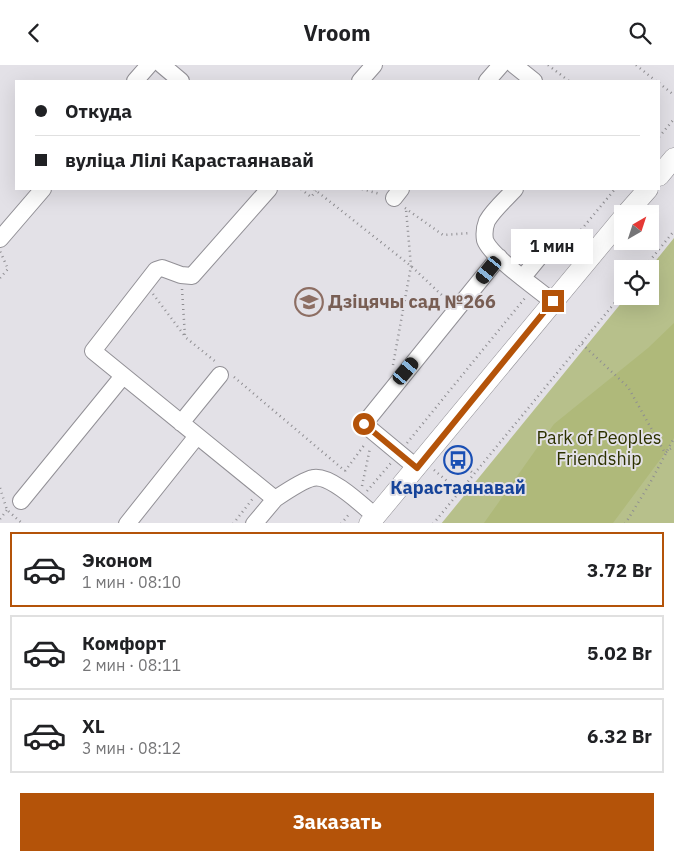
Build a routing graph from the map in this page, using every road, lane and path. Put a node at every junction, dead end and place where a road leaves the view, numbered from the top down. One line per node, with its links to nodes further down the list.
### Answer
1 (149, 65): 8 (street)
2 (162, 65): 9 (street)
3 (374, 65): 10 (street)
4 (500, 65): 11 (street)
5 (514, 65): 12 (street)
6 (548, 65): 13 (path)
7 (636, 65): 14 (path)
8 (136, 80)
9 (180, 80)
10 (361, 80)
11 (489, 80)
12 (533, 80)
13 (568, 80)
14 (655, 80)
15 (660, 84): 16 (path)
16 (674, 95)
17 (674, 119): 18 (path)
18 (660, 136)
19 (674, 158): 20 (main road)
20 (660, 175)
21 (42, 190): 34 (street)
22 (268, 190): 39 (street)
23 (302, 190): 24 (path)
24 (315, 190): 38 (path)
25 (366, 190): 29 (path)
26 (514, 190): 33 (street)
27 (614, 190): 35 (path)
28 (647, 190): 30 (main road)
29 (400, 198): 33 (path); 38 (path)
30 (634, 205)
31 (614, 229): 42 (main road)
32 (674, 231): 37 (path)
33 (485, 232): 36 (street)
34 (0, 239)
35 (554, 251): 40 (street)
36 (499, 257): 40 (street); 44 (street)
37 (650, 260)
38 (411, 266): 44 (path); 49 (path)
39 (181, 275): 41 (street); 45 (path)
40 (529, 282): 42 (street); 55 (path)
41 (145, 284): 45 (path); 48 (street)
42 (553, 301): 58 (main road)
43 (614, 304): 46 (path)
44 (457, 309): 49 (street)
45 (185, 337): 47 (path)
46 (582, 344): 56 (path); 59 (path)
47 (223, 373): 50 (street); 60 (path)
48 (123, 376): 50 (street); 65 (street)
49 (388, 393): 51 (street)
50 (181, 423): 52 (street)
51 (374, 433): 55 (street); 60 (path); 66 (path)
52 (197, 436): 62 (street); 69 (street)
53 (674, 438): 56 (path)
54 (674, 446): 56 (path)
55 (399, 453): 58 (street); 66 (path)
56 (665, 453): 74 (path)
57 (458, 460): 59 (path)
58 (420, 464): 63 (path); 67 (main road)
59 (474, 474): 63 (path)
60 (340, 478): 64 (street); 66 (street)
61 (0, 488): 68 (path)
62 (262, 488): 64 (street); 70 (path)
63 (460, 492): 73 (path)
64 (275, 499): 71 (street)
65 (21, 501)
66 (358, 502): 67 (street); 72 (path)
67 (372, 520)
68 (23, 523)
69 (127, 523)
70 (232, 523)
71 (254, 523)
72 (341, 523)
73 (433, 523)
74 (625, 523)

